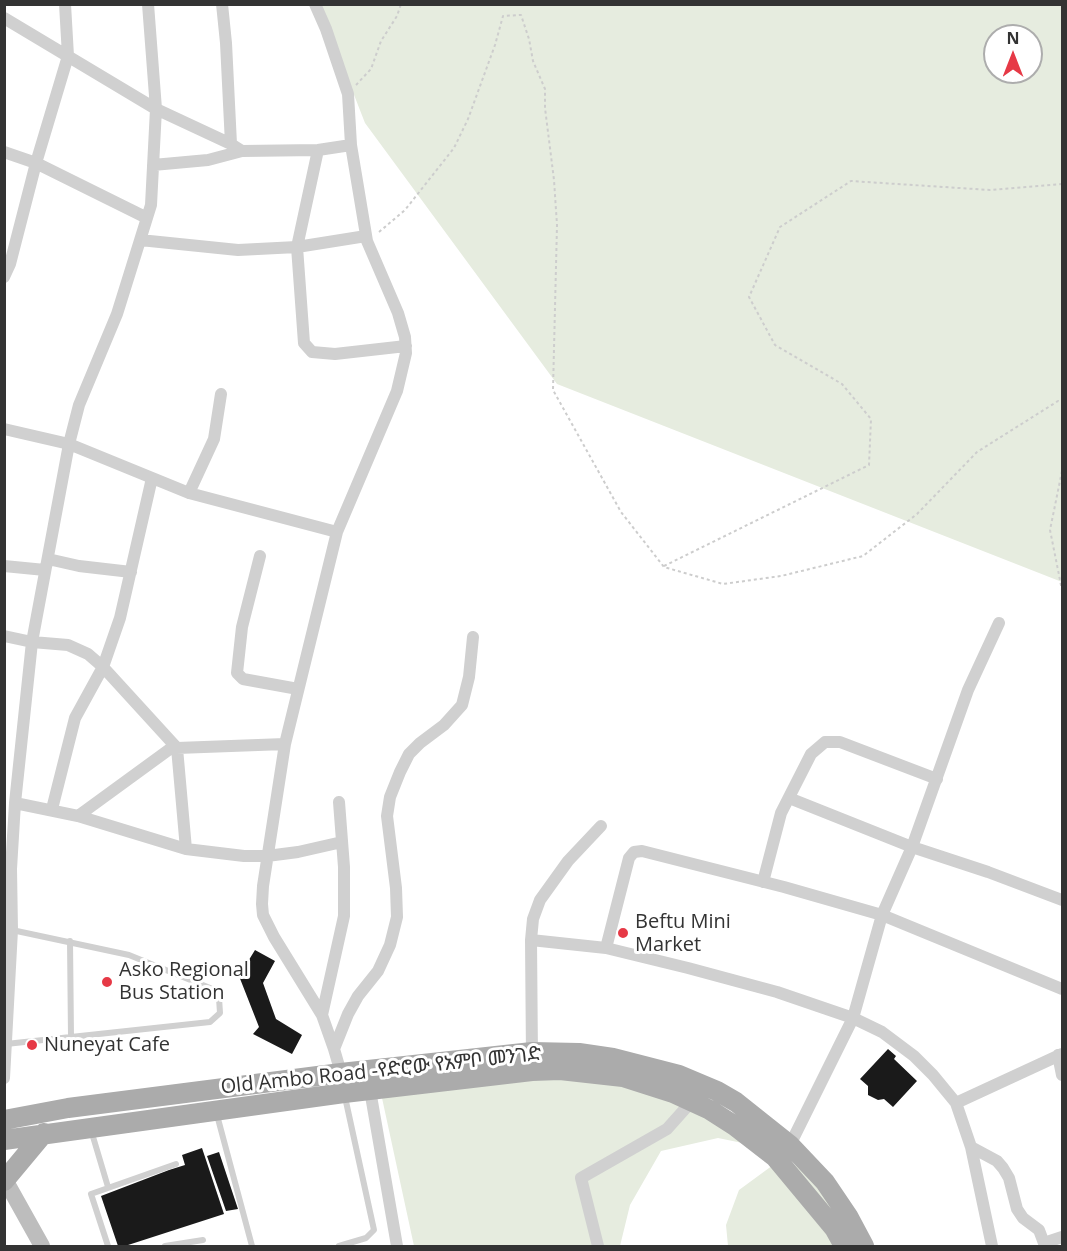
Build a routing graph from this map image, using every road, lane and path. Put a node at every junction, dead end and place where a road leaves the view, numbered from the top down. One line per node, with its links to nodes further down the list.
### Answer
1 (65, 4): 7 (street)
2 (148, 4): 9 (street)
3 (222, 4): 10 (street)
4 (315, 4): 8 (street)
5 (401, 4): 8 (path)
6 (4, 18): 7 (street)
7 (68, 56): 9 (street); 15 (street)
8 (348, 94): 11 (street)
9 (156, 109): 10 (street); 16 (street)
10 (231, 144): 13 (street)
11 (351, 145): 12 (street); 19 (street)
12 (318, 150): 13 (street); 21 (street)
13 (242, 151): 16 (street)
14 (4, 152): 15 (street)
15 (36, 163): 18 (street); 22 (street)
16 (153, 165): 18 (street)
17 (1062, 183): 35 (path)
18 (147, 218): 20 (street)
19 (367, 239): 21 (street); 23 (street); 35 (path)
20 (140, 240): 21 (street); 27 (street)
21 (297, 247): 23 (street)
22 (4, 277)
23 (406, 346): 31 (street)
24 (221, 394): 30 (street)
25 (1062, 403): 35 (path)
26 (4, 429): 27 (street)
27 (69, 444): 29 (street); 33 (street)
28 (1062, 471): 37 (path)
29 (152, 478): 30 (street); 36 (street)
30 (189, 493): 31 (street)
31 (337, 532): 43 (street)
32 (260, 556): 43 (street)
33 (46, 564): 34 (street); 36 (street); 41 (street)
34 (4, 566)
35 (664, 567)
36 (131, 572): 42 (street)
37 (1062, 590)
38 (999, 624): 46 (street)
39 (4, 636): 41 (street)
40 (473, 637): 71 (street)
41 (32, 642): 42 (street); 49 (street)
42 (103, 667): 45 (street); 50 (street)
43 (298, 689): 44 (street)
44 (285, 744): 45 (street); 56 (street)
45 (175, 747): 51 (street); 55 (street)
46 (937, 779): 47 (street); 54 (street)
47 (789, 798): 54 (street); 58 (street)
48 (339, 802): 53 (street)
49 (15, 803): 50 (street); 57 (street)
50 (52, 809): 51 (street)
51 (78, 816): 55 (street)
52 (601, 826): 62 (street)
53 (342, 842): 56 (street); 67 (street)
54 (912, 847): 59 (street); 60 (street)
55 (186, 849): 56 (street)
56 (267, 856): 67 (street)
57 (8, 868): 61 (street)
58 (763, 882): 60 (street); 64 (street)
59 (1062, 900)
60 (882, 915): 66 (street); 68 (street)
61 (12, 930): 63 (lane); 65 (street)
62 (531, 940): 64 (street); 73 (street)
63 (70, 941): 69 (lane); 69 (lane)
64 (606, 948): 68 (street)
65 (7, 965): 70 (street)
66 (1062, 989)
67 (322, 1015): 71 (street)
68 (853, 1018): 80 (street); 87 (street)
69 (71, 1037): 70 (lane)
70 (6, 1044): 76 (street)
71 (334, 1049): 74 (street)
72 (1060, 1055): 75 (street); 80 (street)
73 (532, 1061): 74 (main road, Old Ambo Road -የድሮው የአምቦ መንገድ); 77 (main road, Old Ambo Road -የድሮው የአምቦ መንገድ); 79 (main road, Old Ambo Road -የድሮው የአምቦ መንገድ); 87 (main road, Old Ambo Road -የድሮው የአምቦ መንገድ)
74 (341, 1073): 82 (main road, Old Ambo Road -የድሮው የአምቦ መንገድ)
75 (1062, 1075)
76 (4, 1078)
77 (370, 1090): 78 (main road, Old Ambo Road -የድሮው የአምቦ መንገድ); 99 (street)
78 (344, 1093): 81 (main road, Old Ambo Road -የድሮው የአምቦ መንገድ); 98 (lane)
79 (692, 1101): 87 (main road, Old Ambo Road -የድሮው የአምቦ መንገድ); 100 (street)
80 (956, 1103): 86 (street)
81 (216, 1111): 83 (main road, Old Ambo Road -የድሮው የአምቦ መንገድ); 97 (lane)
82 (4, 1120)
83 (90, 1127): 84 (main road, Old Ambo Road -የድሮው የአምቦ መንገድ); 90 (lane)
84 (44, 1134): 85 (main road, Old Ambo Road -የድሮው የአምቦ መንገድ); 89 (main road)
85 (4, 1140)
86 (971, 1147): 93 (street); 103 (street)
87 (783, 1151): 101 (main road, Old Ambo Road -የድሮው የአምቦ መንገድ); 102 (main road, Old Ambo Road -የድሮው የአምቦ መንገድ)
88 (176, 1164): 90 (lane)
89 (5, 1180): 94 (main road)
90 (108, 1186): 95 (lane)
91 (1062, 1237): 93 (street)
92 (203, 1240): 96 (lane)
93 (1044, 1245)
94 (42, 1246)
95 (108, 1246)
96 (165, 1246)
97 (252, 1246)
98 (339, 1246)
99 (397, 1246)
100 (598, 1246)
101 (843, 1246)
102 (864, 1246)
103 (992, 1246)

